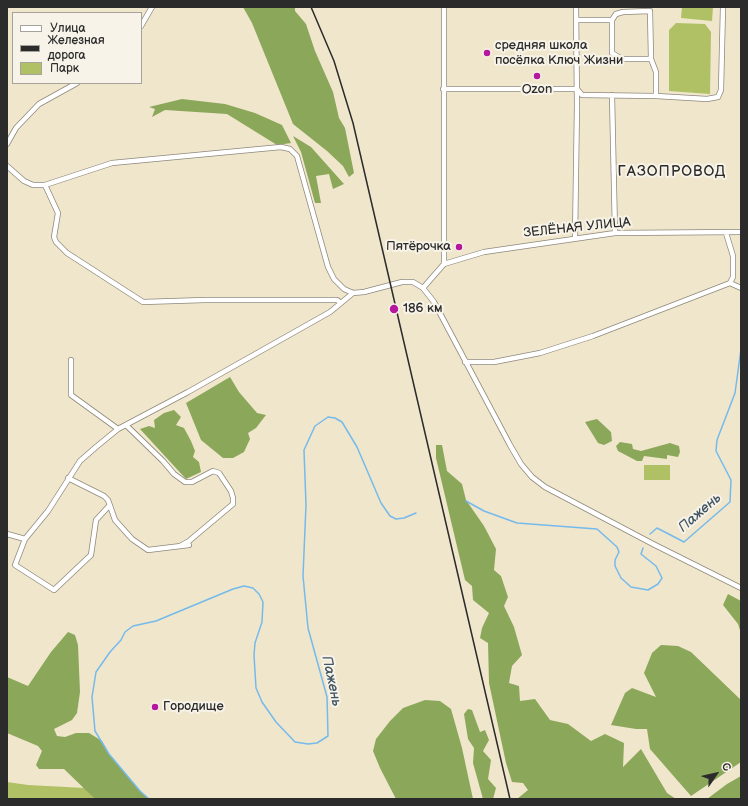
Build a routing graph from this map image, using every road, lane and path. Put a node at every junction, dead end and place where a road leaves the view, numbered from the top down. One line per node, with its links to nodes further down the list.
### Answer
1 (152, 7): 7 (street)
2 (444, 7): 11 (street)
3 (576, 7): 5 (street)
4 (723, 7): 13 (street)
5 (576, 20): 6 (street); 10 (street)
6 (612, 20): 8 (street); 8 (street)
7 (142, 24)
8 (651, 59): 13 (street)
9 (75, 84): 14 (street)
10 (577, 89): 11 (street); 12 (street); 20 (street)
11 (443, 90): 21 (street)
12 (612, 96): 13 (street); 18 (street)
13 (656, 96)
14 (7, 144)
15 (7, 166): 16 (street)
16 (45, 185): 25 (street); 26 (street)
17 (739, 232): 19 (street, ЗЕЛЁНАЯ УЛИЦА)
18 (615, 233): 19 (street, ЗЕЛЁНАЯ УЛИЦА); 20 (street, ЗЕЛЁНАЯ УЛИЦА)
19 (726, 233): 22 (street)
20 (575, 239): 21 (street, ЗЕЛЁНАЯ УЛИЦА)
21 (444, 264): 23 (street)
22 (730, 283): 24 (street); 28 (street)
23 (423, 288): 25 (street); 28 (street)
24 (741, 288)
25 (353, 293): 26 (street)
26 (341, 303): 29 (street)
27 (71, 360): 30 (street)
28 (465, 362): 37 (street)
29 (127, 426): 30 (street); 36 (street)
30 (118, 429): 31 (street)
31 (68, 478): 32 (street); 34 (street)
32 (109, 506): 34 (street); 36 (street)
33 (7, 534): 34 (street)
34 (25, 539)
35 (189, 545): 36 (street)
36 (180, 546)
37 (741, 588)

